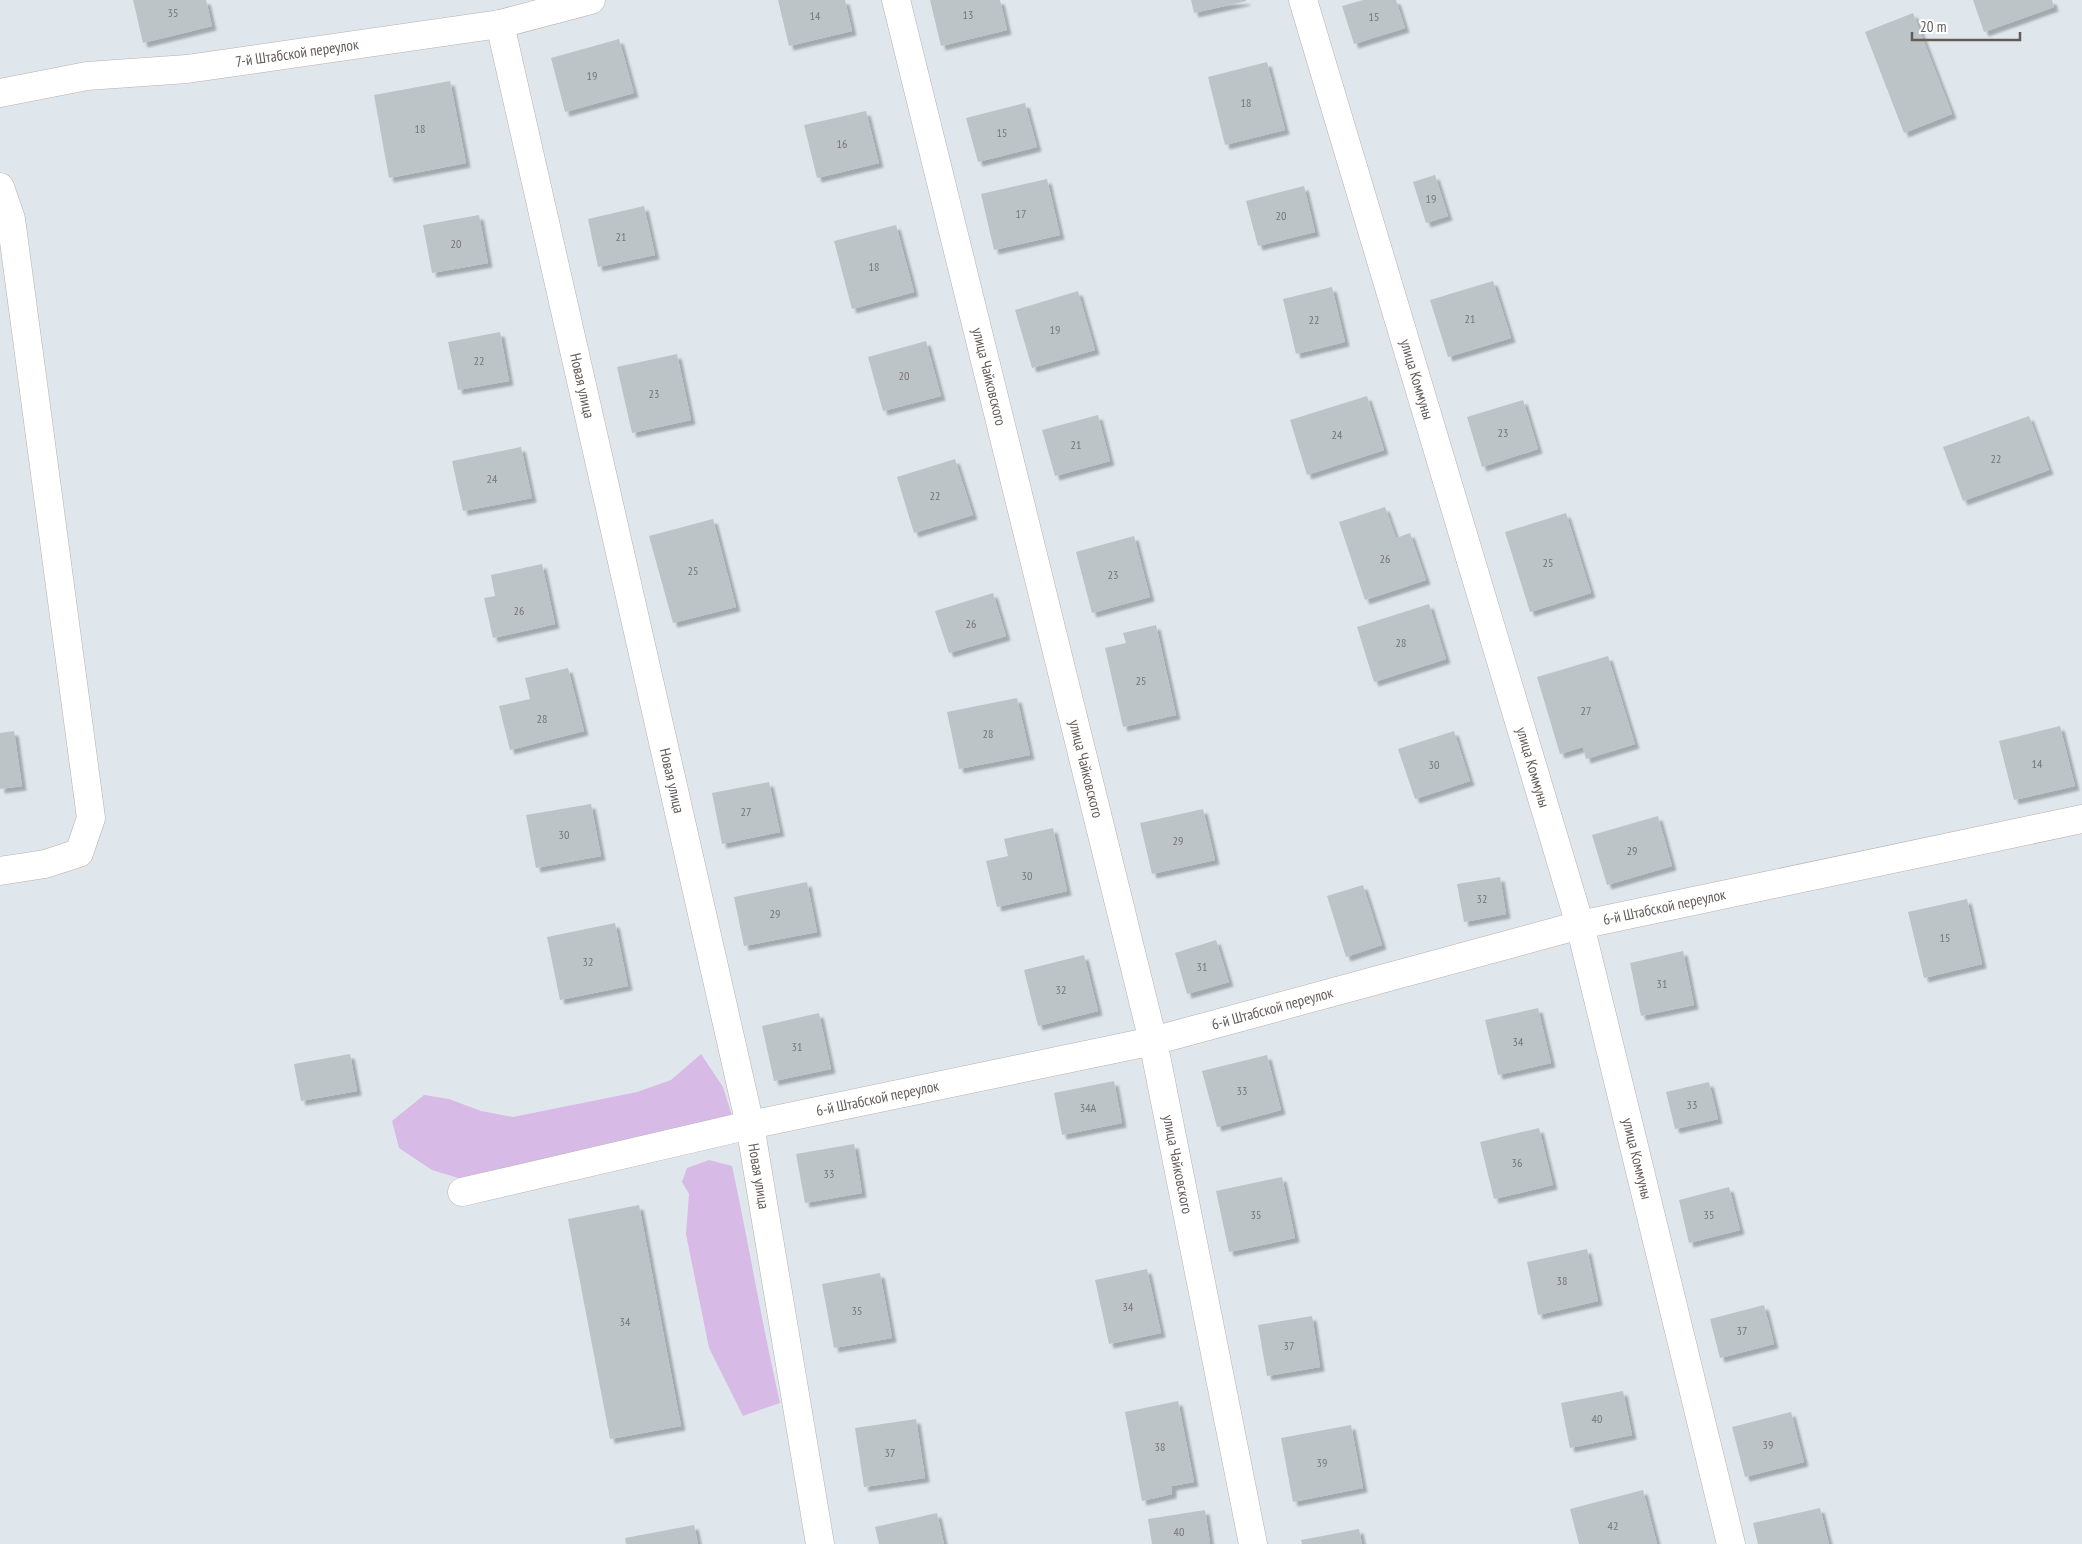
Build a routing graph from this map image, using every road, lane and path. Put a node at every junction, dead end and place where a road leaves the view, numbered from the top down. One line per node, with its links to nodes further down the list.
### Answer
1 (591, 0): 4 (street, 7-й Штабской переулок)
2 (896, 0): 10 (street, улица Чайковского)
3 (1303, 0): 9 (street, улица Коммуны)
4 (500, 24): 5 (street, 7-й Штабской переулок); 11 (street, Новая улица)
5 (0, 92)
6 (0, 187): 8 (street)
7 (2082, 819): 9 (street, 6-й Штабской переулок)
8 (0, 871)
9 (1580, 925): 10 (street, 6-й Штабской переулок); 15 (street, улица Коммуны)
10 (1153, 1041): 11 (street, 6-й Штабской переулок); 14 (street, улица Чайковского)
11 (750, 1125): 12 (street, 6-й Штабской переулок); 13 (street, Новая улица)
12 (462, 1192)
13 (820, 1544)
14 (1253, 1544)
15 (1731, 1544)

